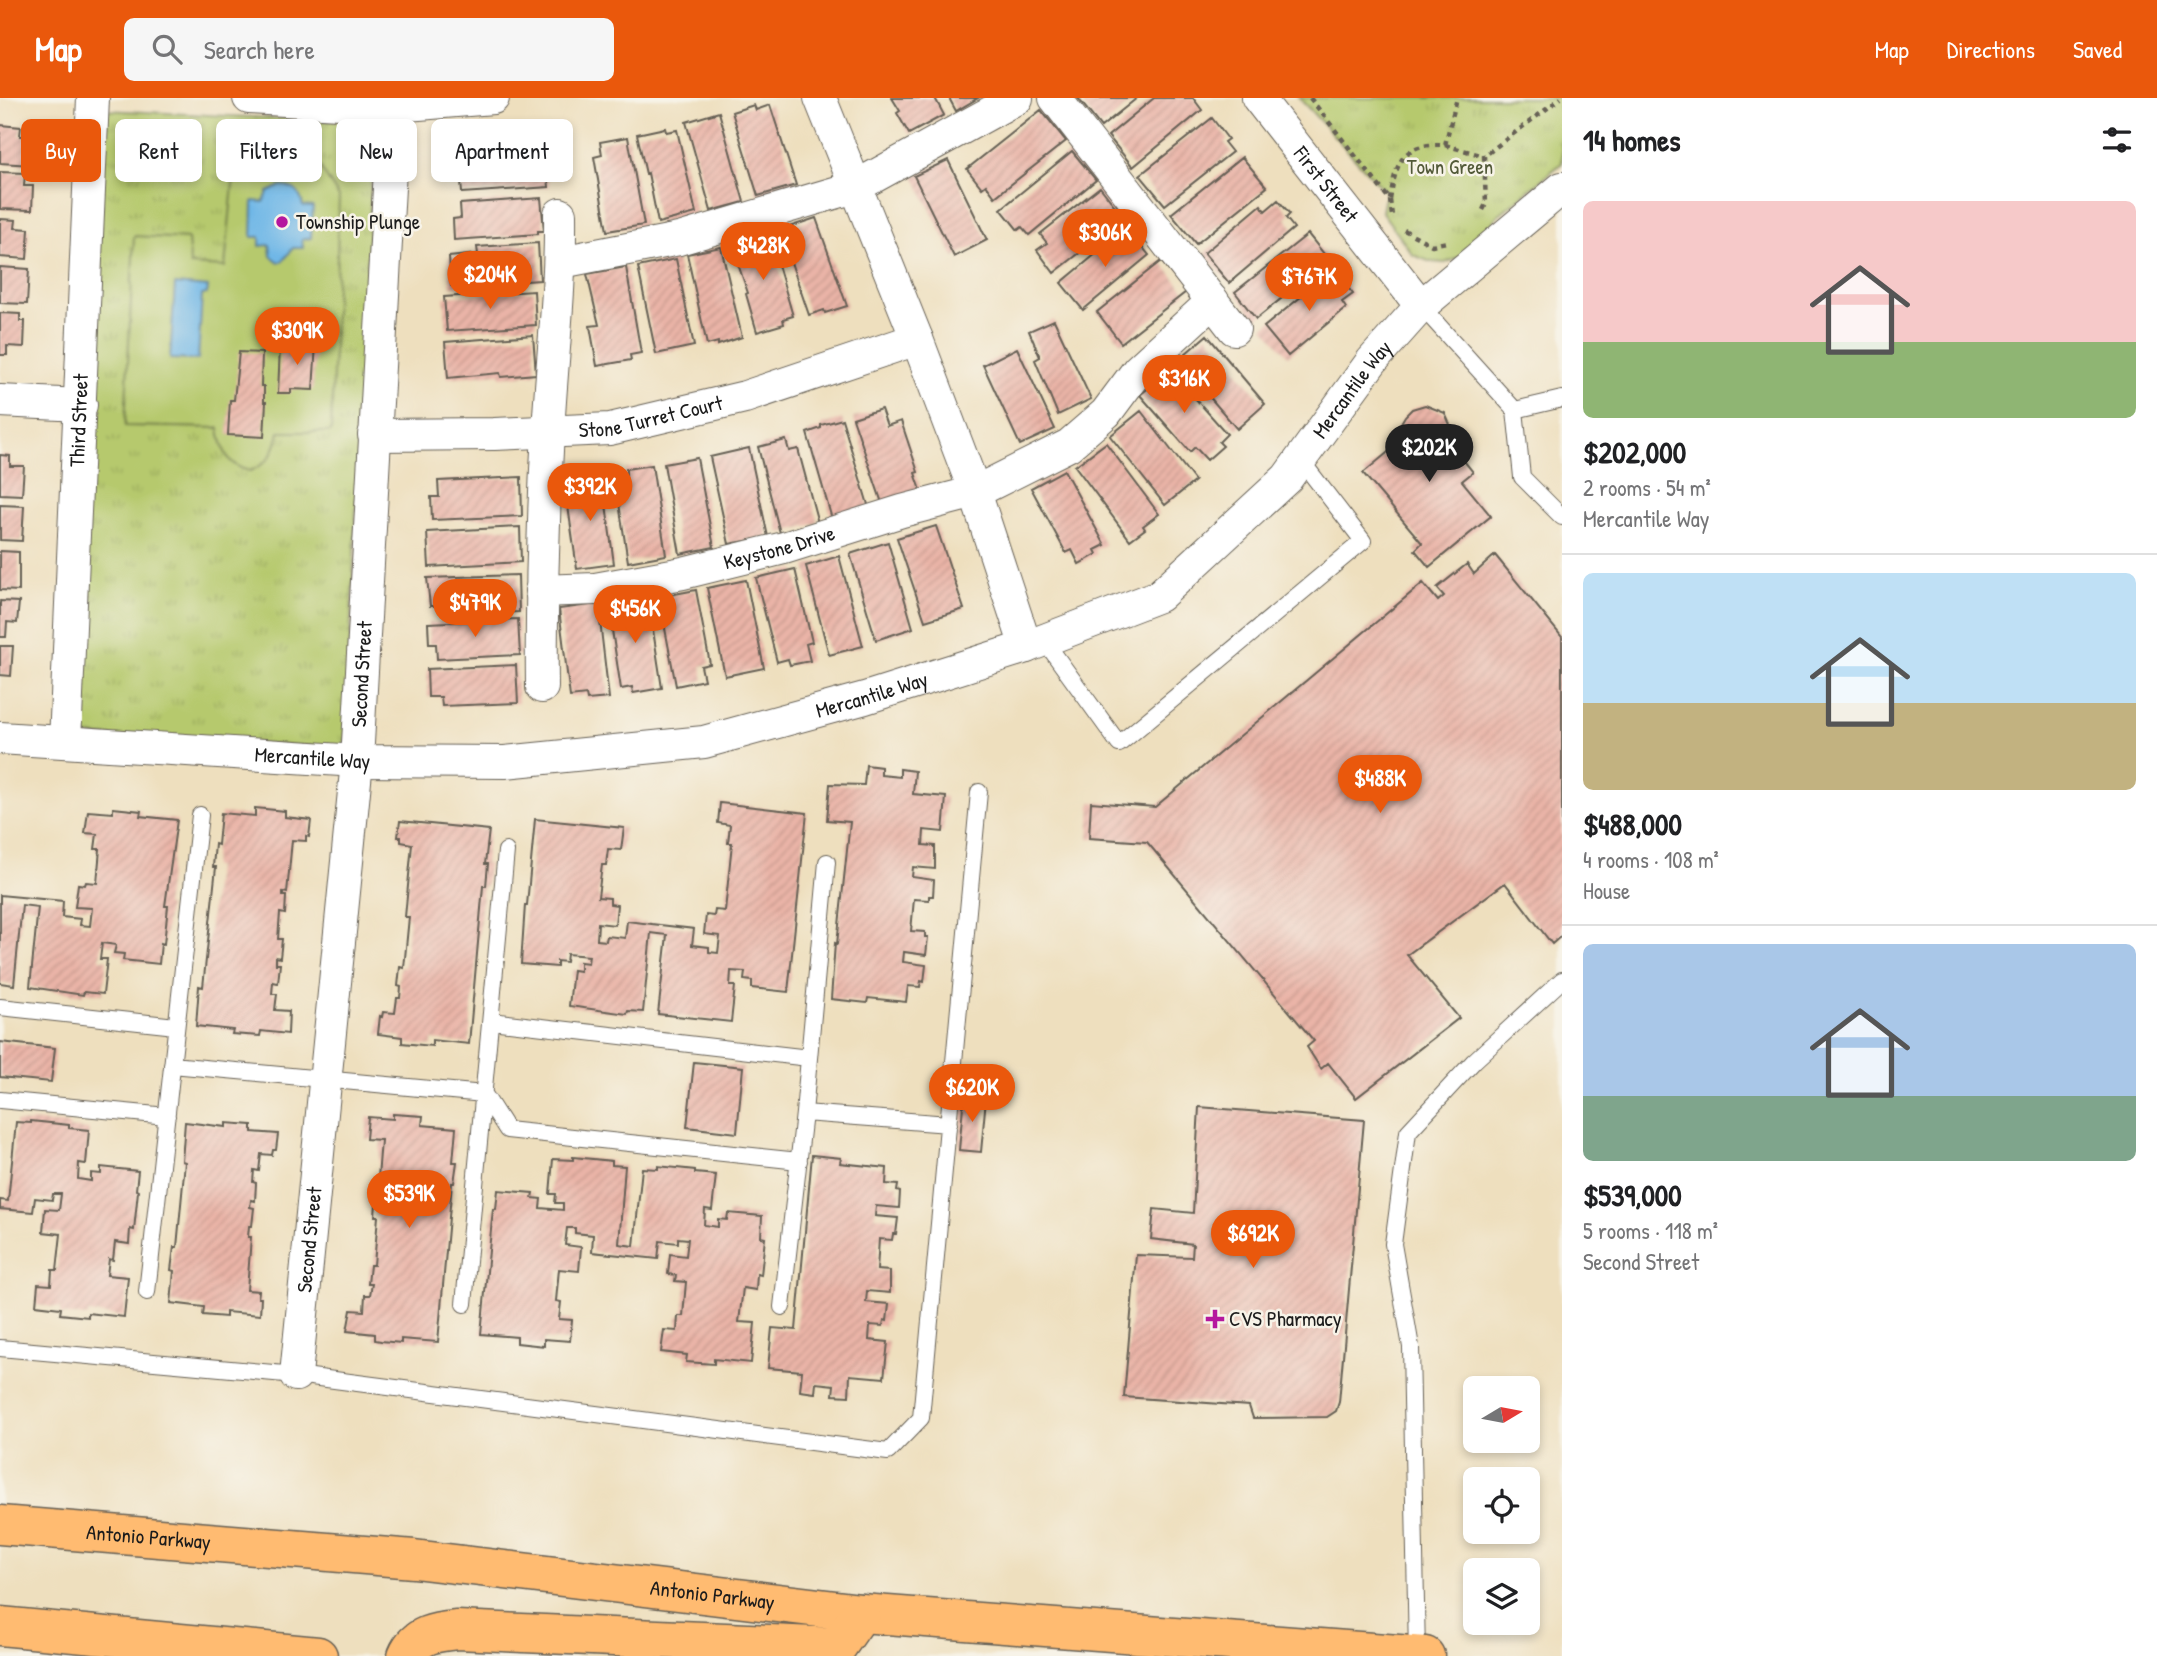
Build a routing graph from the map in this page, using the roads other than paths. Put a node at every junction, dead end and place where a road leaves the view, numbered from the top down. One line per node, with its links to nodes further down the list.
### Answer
1 (93, 98): 19 (street, Third Street)
2 (248, 98): 8 (street)
3 (493, 98): 8 (street)
4 (820, 98): 9 (street)
5 (1017, 98): 9 (street)
6 (1055, 98): 13 (street)
7 (1258, 98): 14 (street, First Street)
8 (394, 102): 22 (street, Second Street)
9 (855, 187): 12 (street); 16 (street)
10 (1562, 188): 14 (street, Mercantile Way)
11 (561, 214): 12 (street)
12 (561, 262): 21 (street)
13 (1213, 301): 15 (street); 24 (street, Keystone Drive)
14 (1421, 306): 20 (lane); 23 (street, Mercantile Way)
15 (1234, 329)
16 (917, 339): 21 (street, Stone Turret Court); 24 (street)
17 (1562, 399): 20 (lane)
18 (0, 401): 19 (street)
19 (81, 405): 30 (street, Third Street)
20 (1515, 410): 25 (lane)
21 (548, 432): 22 (street, Stone Turret Court); 26 (street)
22 (374, 435): 31 (street, Second Street)
23 (1300, 459): 27 (street, Mercantile Way); 27 (lane)
24 (975, 492): 26 (street, Keystone Drive); 27 (street)
25 (1562, 517)
26 (541, 591): 28 (street)
27 (1035, 644): 31 (street, Mercantile Way)
28 (542, 687)
29 (0, 738): 30 (street, Mercantile Way)
30 (65, 742): 31 (street, Mercantile Way)
31 (357, 761): 42 (street, Second Street)
32 (979, 792): 47 (lane)
33 (200, 815): 39 (lane)
34 (506, 851): 38 (lane)
35 (827, 862): 40 (lane)
36 (1562, 979): 59 (lane)
37 (0, 1007): 39 (lane)
38 (491, 1021): 40 (lane); 43 (lane)
39 (176, 1026): 41 (lane)
40 (809, 1058): 45 (lane)
41 (172, 1065): 42 (lane); 46 (lane)
42 (325, 1080): 43 (lane); 53 (street, Second Street)
43 (484, 1094): 48 (lane); 50 (lane)
44 (0, 1100): 46 (lane)
45 (804, 1113): 47 (lane); 48 (lane)
46 (167, 1116): 49 (lane)
47 (949, 1124): 53 (lane)
48 (799, 1161): 51 (lane)
49 (147, 1292)
50 (464, 1304)
51 (782, 1307)
52 (0, 1349): 53 (lane)
53 (296, 1375)
54 (0, 1525): 55 (main road, Antonio Parkway)
55 (861, 1613): 58 (main road); 59 (main road, Antonio Parkway)
56 (0, 1626): 57 (main road)
57 (318, 1656)
58 (407, 1656)
59 (1417, 1656): 60 (main road, Antonio Parkway)
60 (1426, 1656)

